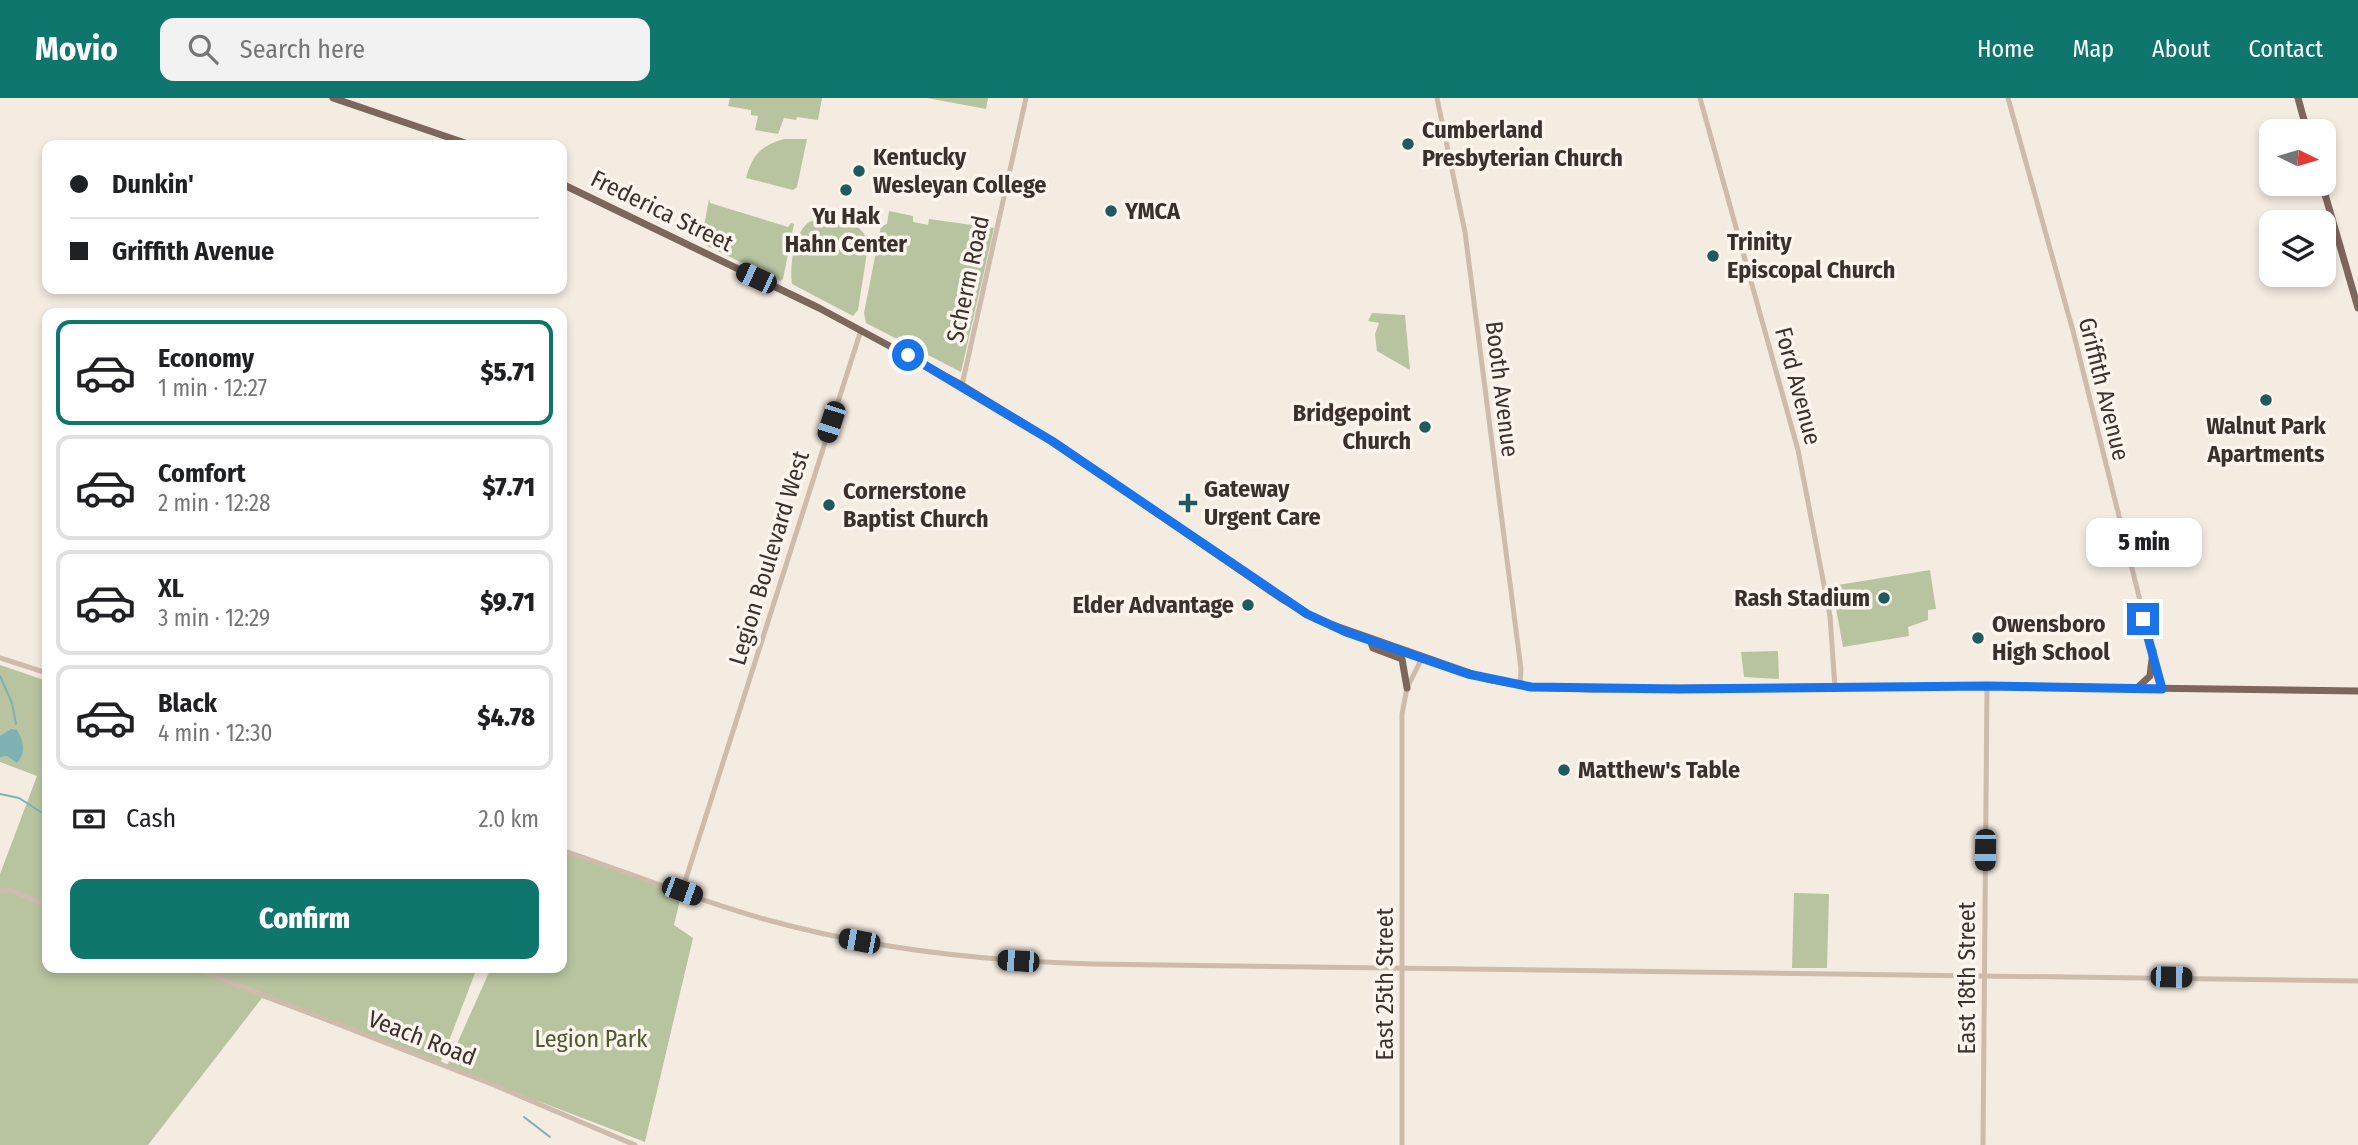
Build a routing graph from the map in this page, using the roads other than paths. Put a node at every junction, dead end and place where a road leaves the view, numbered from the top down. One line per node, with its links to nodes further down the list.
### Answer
1 (333, 98): 8 (main road)
2 (1026, 98): 13 (street, Scherm Road)
3 (1437, 98): 19 (street, Booth Avenue)
4 (1700, 98): 22 (street, Ford Avenue)
5 (2008, 98): 15 (street, Griffith Avenue)
6 (2298, 98): 7 (main road)
7 (2304, 119)
8 (456, 140)
9 (567, 186): 12 (main road, Frederica Street)
10 (2325, 196): 11 (main road)
11 (2358, 308)
12 (861, 330): 13 (main road, Frederica Street); 28 (street, Legion Boulevard West)
13 (962, 385): 14 (main road, Frederica Street)
14 (1370, 640): 17 (main road, Frederica Street); 21 (main road)
15 (2152, 651): 23 (main road); 24 (street, Griffith Avenue)
16 (0, 657): 18 (street)
17 (1422, 658): 19 (main road, Frederica Street); 21 (street, East 25th Street)
18 (42, 671)
19 (1520, 686): 22 (main road, Frederica Street)
20 (1987, 686): 22 (main road, Frederica Street); 23 (main road, Frederica Street); 32 (street, East 18th Street)
21 (1407, 688): 30 (street, East 25th Street)
22 (1835, 688)
23 (2137, 688): 24 (main road, Frederica Street)
24 (2162, 689): 25 (main road, Frederica Street)
25 (2358, 691)
26 (567, 852): 28 (street)
27 (0, 891): 29 (street)
28 (682, 891): 30 (street)
29 (42, 903)
30 (1403, 966): 32 (street); 35 (street, East 25th Street)
31 (207, 973): 34 (street, Veach Road)
32 (1985, 974): 33 (street); 36 (street, East 18th Street)
33 (2358, 981)
34 (635, 1145)
35 (1402, 1145)
36 (1983, 1145)

